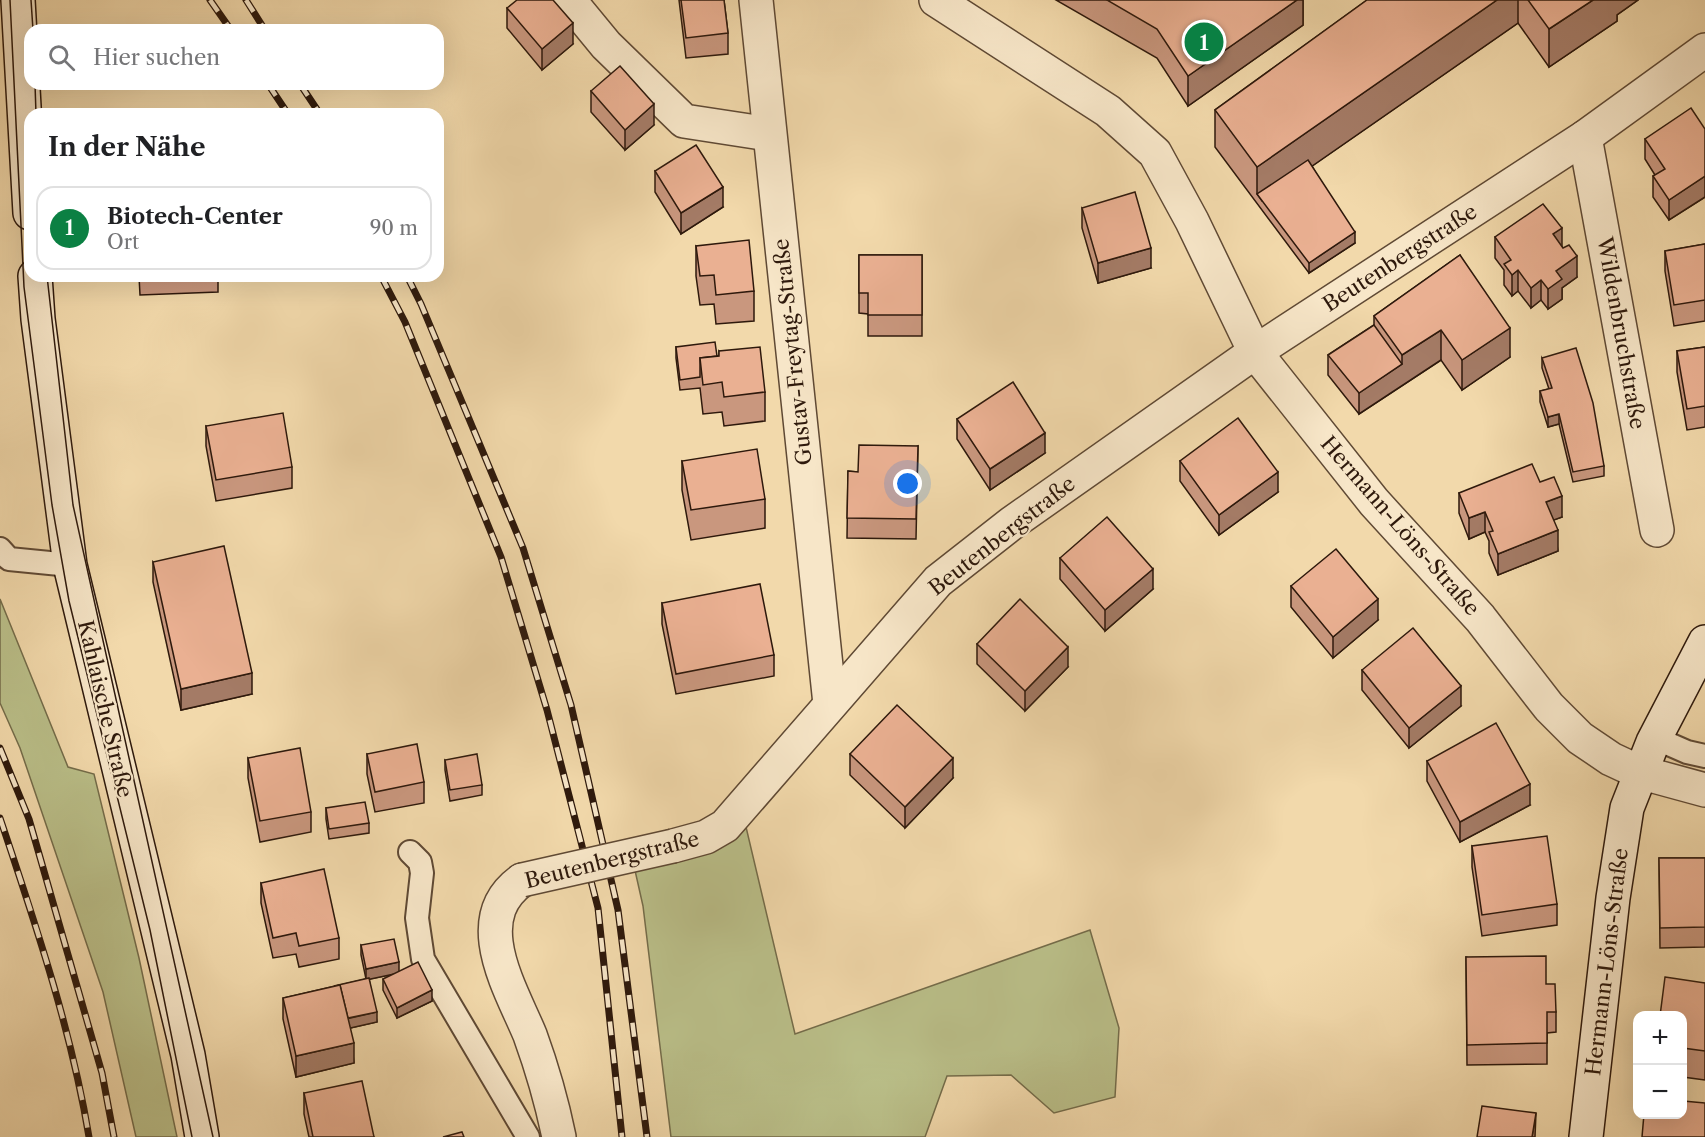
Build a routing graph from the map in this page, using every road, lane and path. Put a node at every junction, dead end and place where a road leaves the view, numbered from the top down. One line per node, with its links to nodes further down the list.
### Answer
1 (18, 0): 6 (street)
2 (569, 0): 7 (street)
3 (756, 0): 7 (street, Gustav-Freytag-Straße)
4 (936, 0): 10 (street, Hermann-Löns-Straße)
5 (1705, 50): 8 (street, Beutenbergstraße)
6 (24, 108)
7 (770, 134): 15 (street, Gustav-Freytag-Straße)
8 (1585, 136): 10 (street, Beutenbergstraße); 11 (street, Wildenbruchstraße)
9 (35, 282): 13 (street, Kahlaische Straße)
10 (1256, 352): 15 (street, Beutenbergstraße); 18 (street, Hermann-Löns-Straße)
11 (1657, 530)
12 (0, 549): 13 (lane)
13 (70, 565): 21 (street, Kahlaische Straße)
14 (1705, 642): 16 (street)
15 (830, 704): 23 (street, Beutenbergstraße, bridge)
16 (1655, 738): 17 (lane); 18 (street)
17 (1705, 756)
18 (1639, 772): 19 (street); 24 (street, Hermann-Löns-Straße)
19 (1705, 790)
20 (410, 852): 22 (lane)
21 (202, 1137)
22 (528, 1137)
23 (559, 1137)
24 (1586, 1137)

